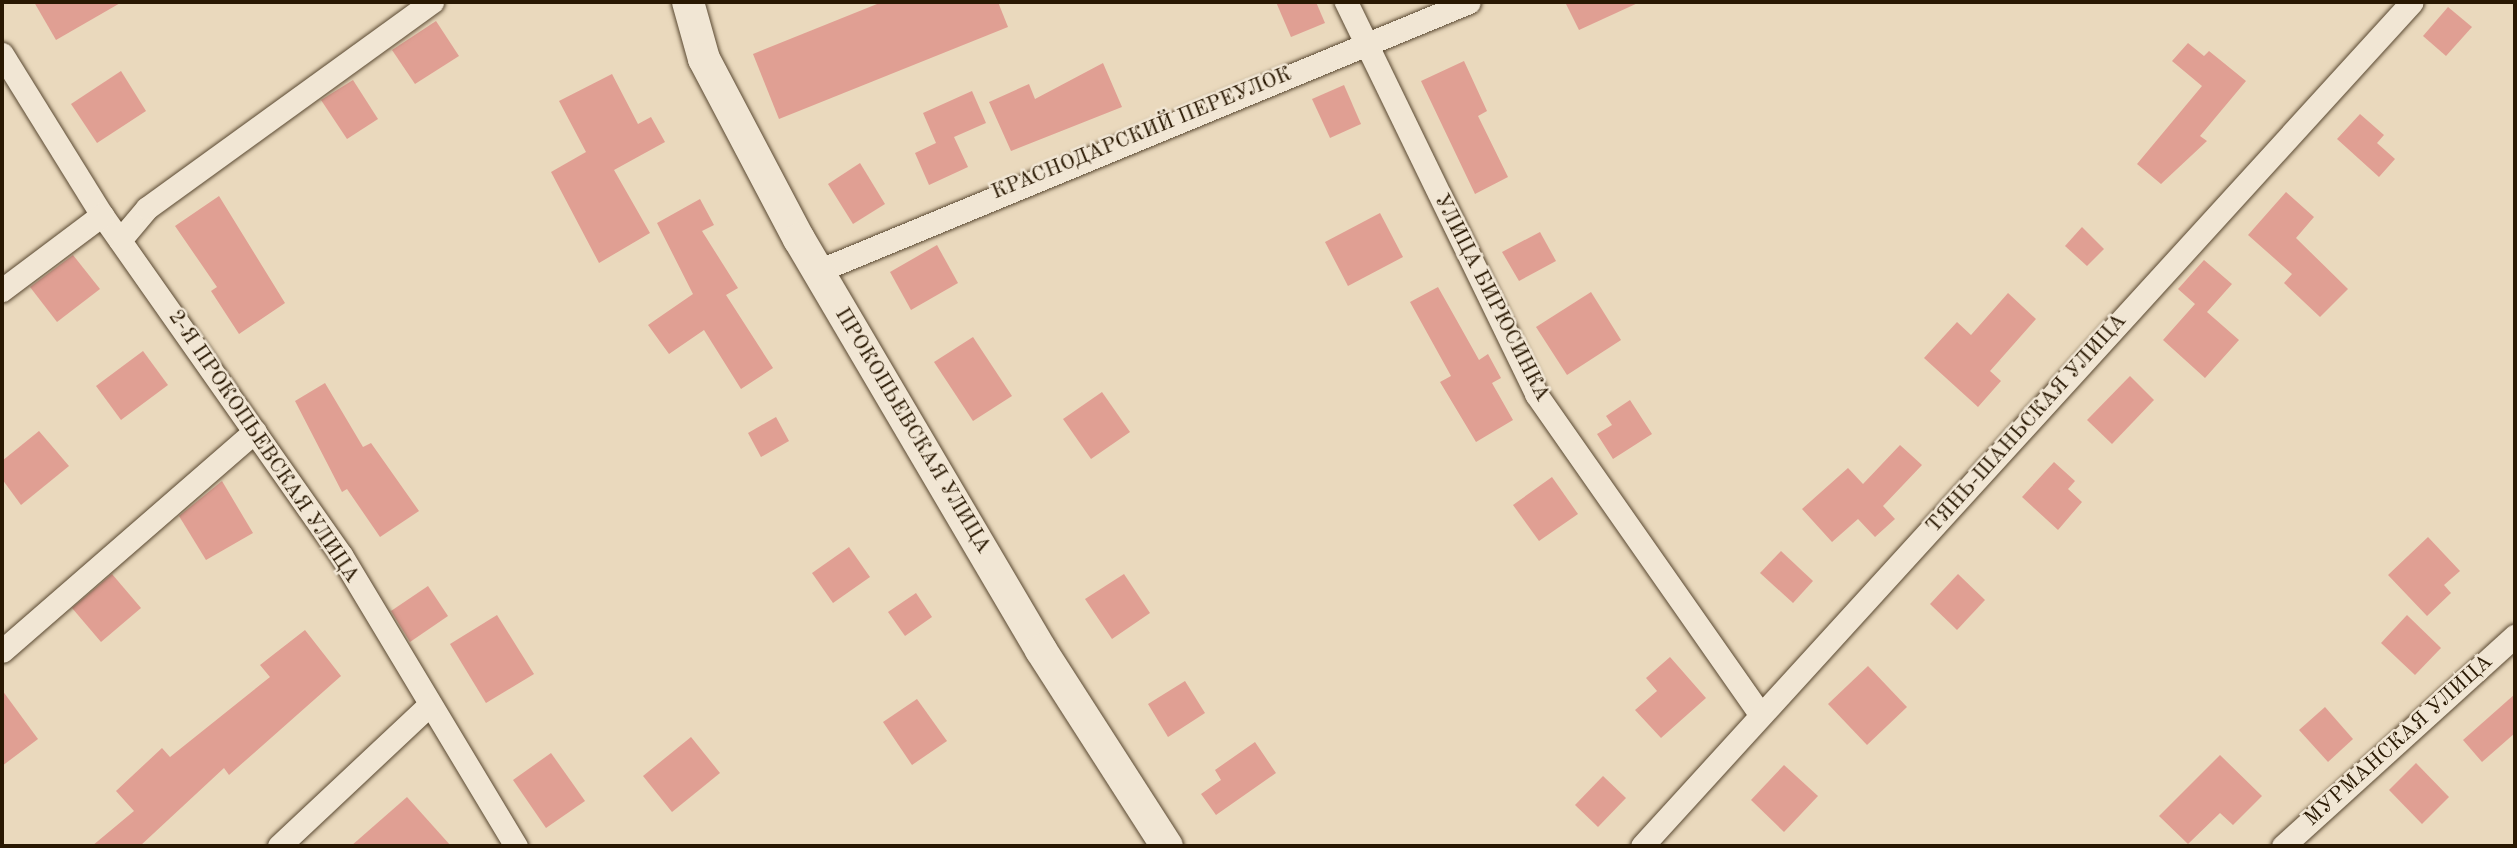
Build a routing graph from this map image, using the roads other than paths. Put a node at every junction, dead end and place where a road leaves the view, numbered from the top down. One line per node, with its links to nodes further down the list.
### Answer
1 (432, 2): 9 (street)
2 (688, 2): 10 (main road, ПРОКОПЬЕВСКАЯ УЛИЦА)
3 (1346, 2): 6 (street, УЛИЦА БИРЮСИНКА)
4 (1469, 2): 6 (street, КРАСНОДАРСКИЙ ПЕРЕУЛОК)
5 (2412, 2): 16 (street, ТЯНЬ-ШАНЬСКАЯ УЛИЦА)
6 (1364, 44): 10 (street, КРАСНОДАРСКИЙ ПЕРЕУЛОК); 16 (street, УЛИЦА БИРЮСИНКА)
7 (2, 54): 8 (street, 2-Я ПРОКОПЬЕВСКАЯ УЛИЦА)
8 (102, 215): 9 (street, 2-Я ПРОКОПЬЕВСКАЯ УЛИЦА); 11 (street)
9 (120, 240): 12 (street, 2-Я ПРОКОПЬЕВСКАЯ УЛИЦА)
10 (818, 271): 19 (main road, ПРОКОПЬЕВСКАЯ УЛИЦА)
11 (2, 290)
12 (255, 431): 14 (street); 15 (street, 2-Я ПРОКОПЬЕВСКАЯ УЛИЦА)
13 (2515, 636): 21 (street, МУРМАНСКАЯ УЛИЦА)
14 (2, 651)
15 (430, 704): 17 (street); 18 (street, 2-Я ПРОКОПЬЕВСКАЯ УЛИЦА)
16 (1762, 715): 20 (street, ТЯНЬ-ШАНЬСКАЯ УЛИЦА)
17 (279, 846)
18 (516, 846)
19 (1167, 846)
20 (1642, 846)
21 (2283, 846)

